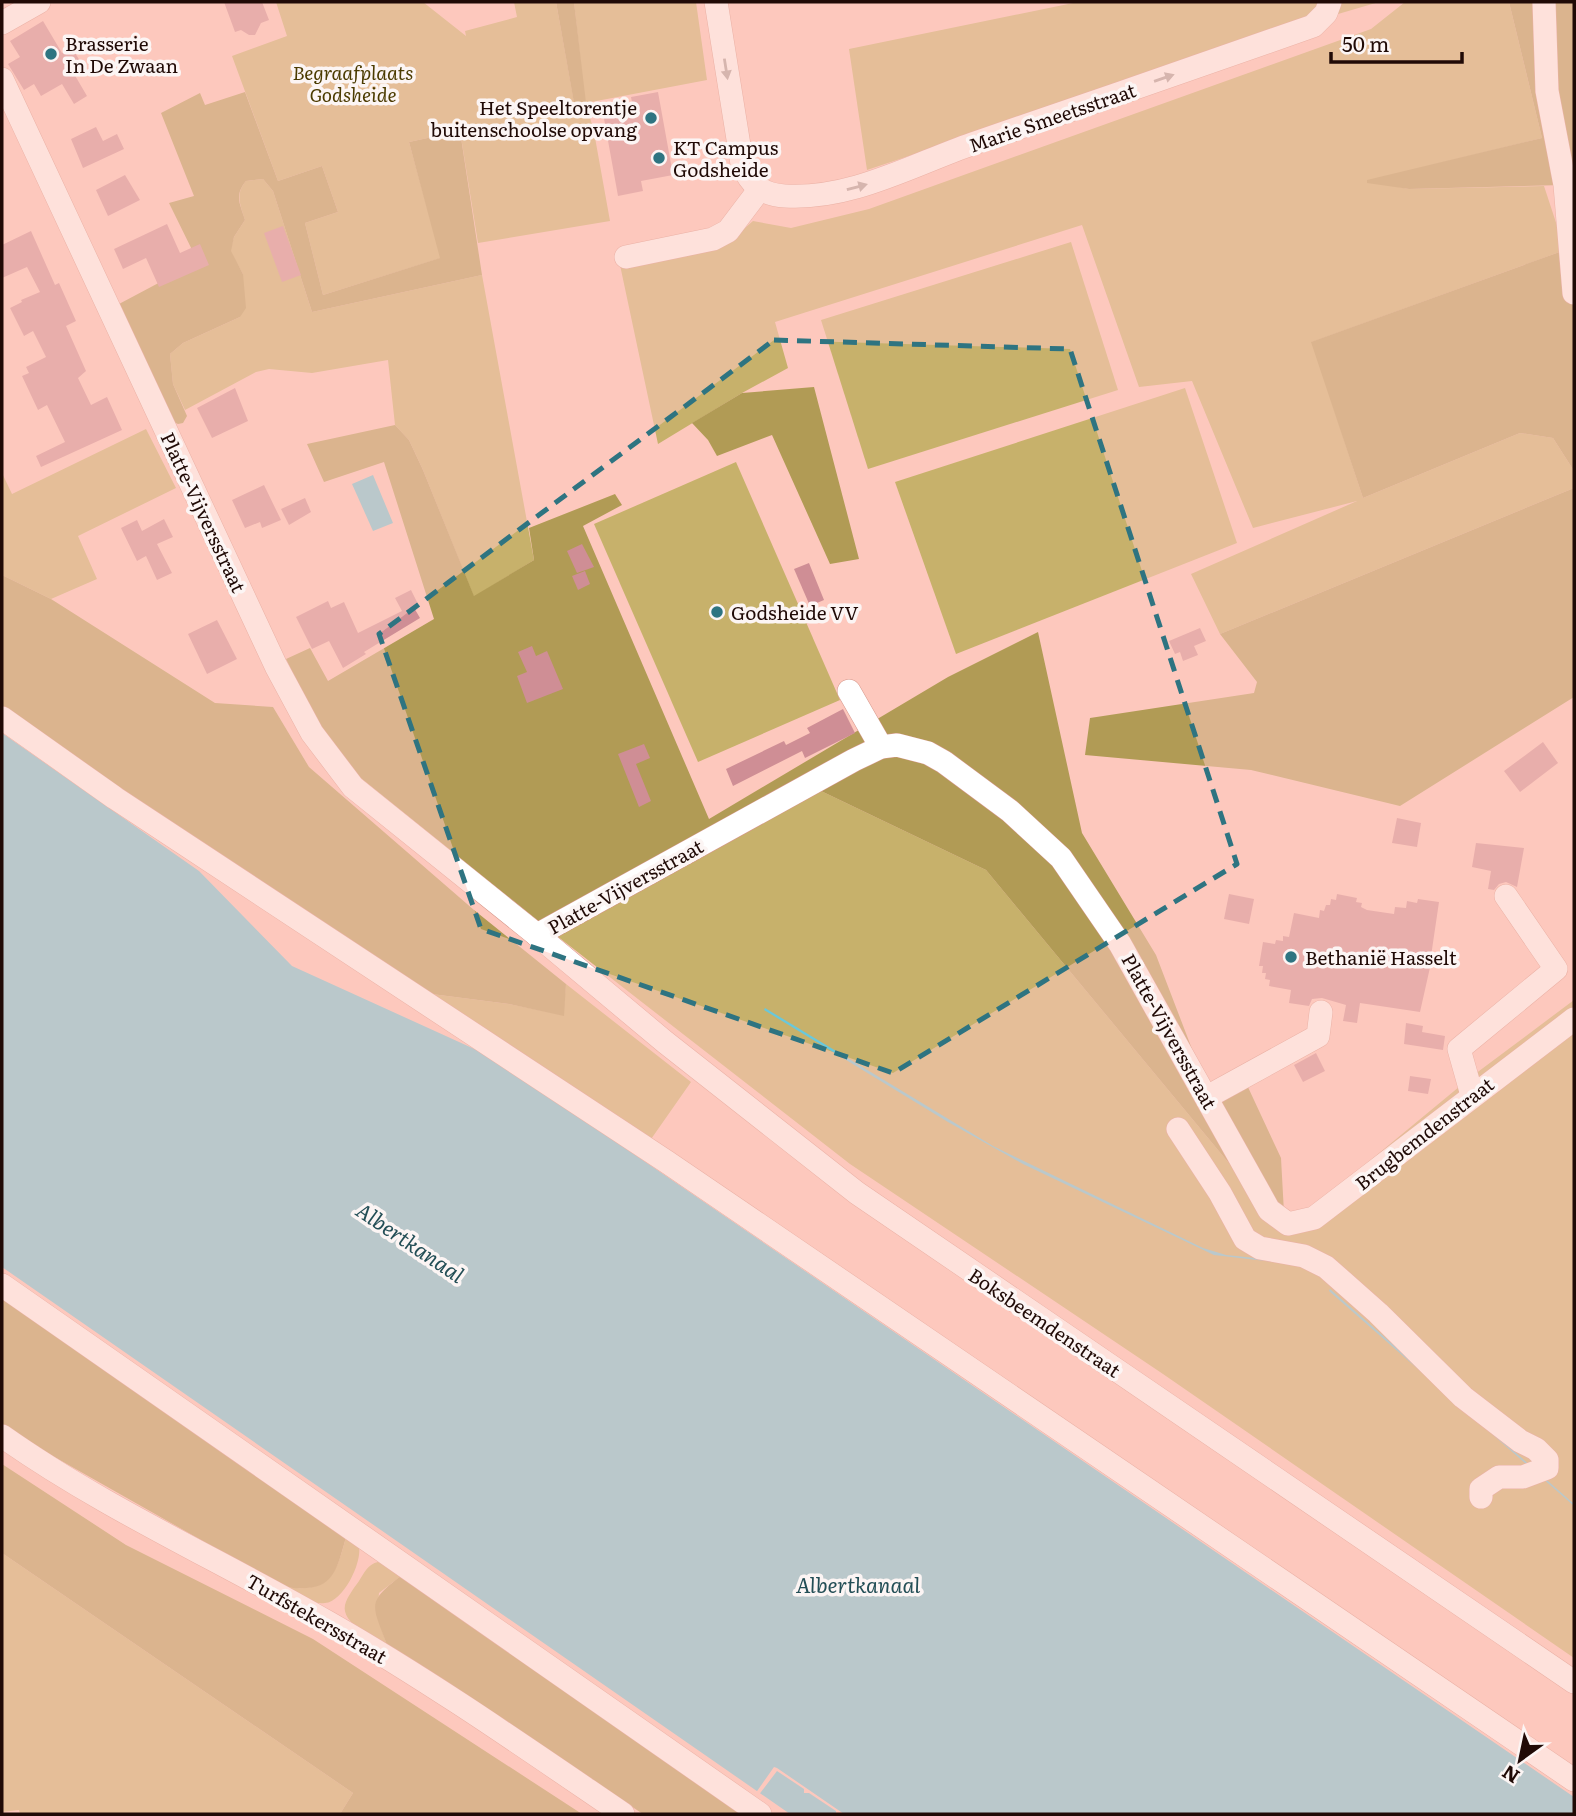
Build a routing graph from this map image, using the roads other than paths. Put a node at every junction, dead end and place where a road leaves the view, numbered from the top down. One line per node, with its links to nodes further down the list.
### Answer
1 (39, 2): 5 (street)
2 (716, 2): 7 (street, one-way to 7)
3 (1330, 2): 7 (street, Marie Smeetsstraat, one-way to 3)
4 (1544, 2): 9 (street)
5 (2, 23)
6 (2, 79): 14 (street, Platte-Vijversstraat)
7 (759, 190): 8 (street)
8 (626, 257)
9 (1574, 293)
10 (849, 691): 12 (street)
11 (2, 718): 25 (street)
12 (881, 747): 14 (street, Platte-Vijversstraat); 18 (street, Platte-Vijversstraat)
13 (1506, 896): 17 (street)
14 (537, 935): 24 (street, Boksbeemdenstraat)
15 (1321, 1012): 18 (street)
16 (1574, 1019): 17 (street, Brugbemdenstraat)
17 (1472, 1095): 20 (street, Brugbemdenstraat)
18 (1208, 1097): 20 (street, Platte-Vijversstraat)
19 (1178, 1129): 23 (street)
20 (1269, 1210)
21 (2, 1285): 27 (street)
22 (2, 1436): 26 (street, Turfstekersstraat)
23 (1481, 1497)
24 (1574, 1682)
25 (1574, 1780)
26 (623, 1814)
27 (760, 1814)

